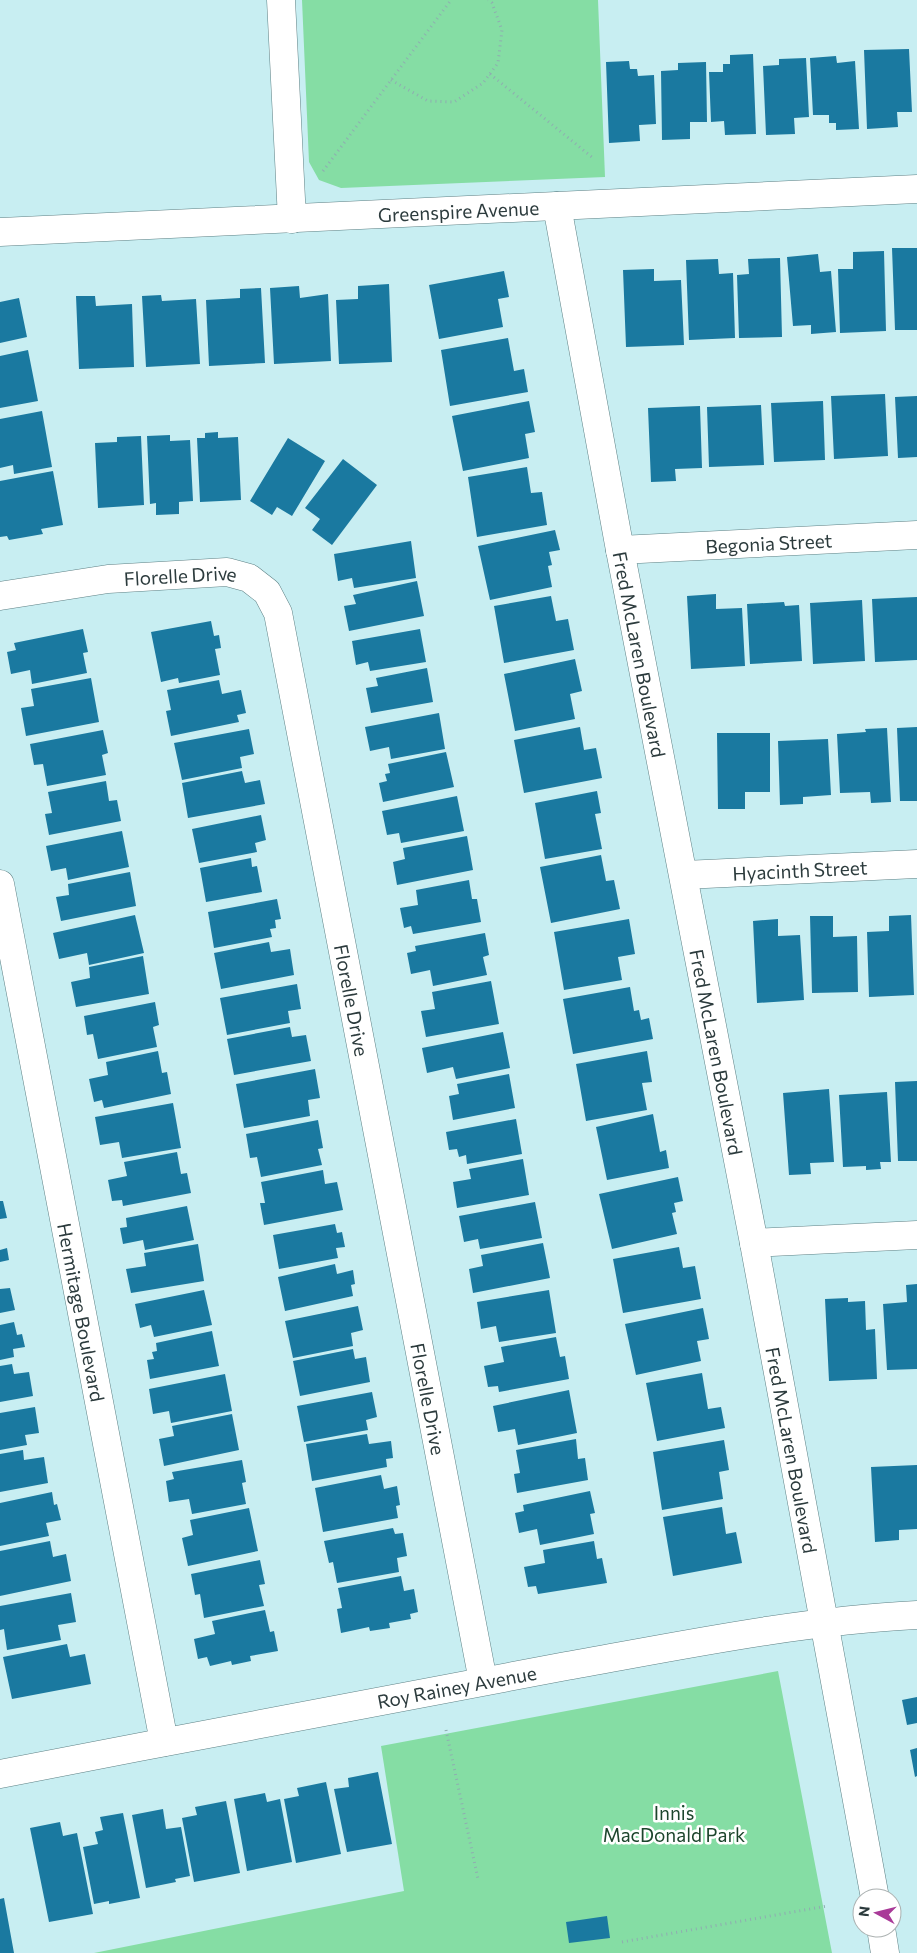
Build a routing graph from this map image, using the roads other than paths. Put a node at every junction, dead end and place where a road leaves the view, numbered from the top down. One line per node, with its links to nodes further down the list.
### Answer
1 (282, 0): 4 (street)
2 (917, 188): 3 (street, Greenspire Avenue)
3 (557, 206): 4 (street, Greenspire Avenue); 7 (street, Fred McLaren Boulevard)
4 (292, 219): 5 (street, Greenspire Avenue)
5 (0, 232)
6 (917, 535): 7 (street, Begonia Street)
7 (620, 550): 10 (street, Fred McLaren Boulevard)
8 (0, 596): 16 (street, Florelle Drive)
9 (917, 864): 10 (street, Hyacinth Street)
10 (684, 875): 13 (street, Fred McLaren Boulevard)
11 (0, 884): 17 (street, Hermitage Boulevard)
12 (917, 1235): 13 (street)
13 (754, 1243): 15 (street, Fred McLaren Boulevard)
14 (917, 1615): 15 (street, Roy Rainey Avenue)
15 (825, 1623): 16 (street, Roy Rainey Avenue); 19 (street, Fred McLaren Boulevard)
16 (483, 1681): 17 (street, Roy Rainey Avenue)
17 (164, 1742): 18 (street, Roy Rainey Avenue)
18 (0, 1774)
19 (873, 1888)
20 (883, 1938): 21 (street)
21 (885, 1953)

